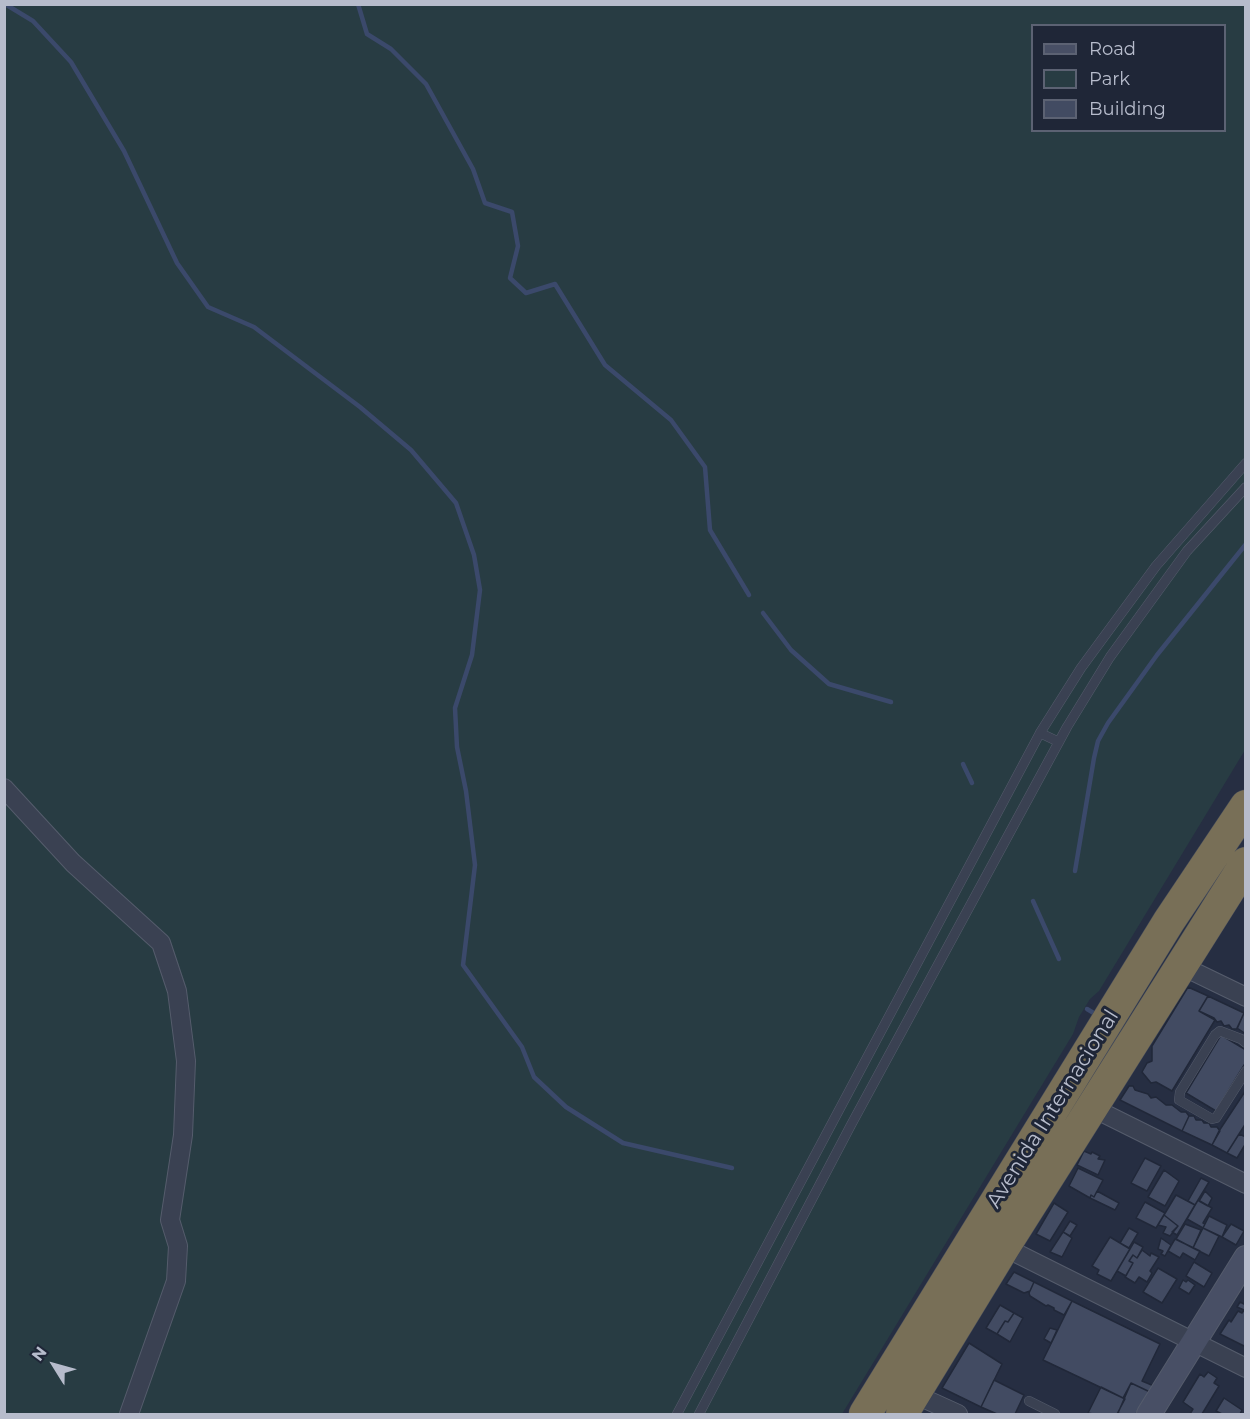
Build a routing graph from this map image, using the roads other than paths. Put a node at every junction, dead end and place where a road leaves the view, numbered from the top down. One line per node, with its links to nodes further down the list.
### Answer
1 (1245, 463): 3 (lane)
2 (1245, 487): 4 (lane)
3 (1040, 733): 4 (lane); 21 (lane)
4 (1059, 742): 22 (lane)
5 (4, 788): 20 (street)
6 (1245, 806): 23 (highway, Avenida Internacional)
7 (1245, 863): 8 (highway, Avenida Internacional)
8 (1182, 966): 9 (street); 12 (highway, Avenida Internacional)
9 (1245, 997)
10 (1243, 1038): 11 (lane)
11 (1245, 1071)
12 (1091, 1107): 13 (street); 14 (highway, Avenida Internacional)
13 (1245, 1184)
14 (1004, 1246): 16 (street); 19 (highway, Avenida Internacional)
15 (1245, 1258): 16 (street)
16 (1194, 1343): 17 (street); 26 (street)
17 (1245, 1368)
18 (1029, 1401): 25 (lane)
19 (908, 1404): 24 (street)
20 (129, 1414)
21 (677, 1414)
22 (699, 1414)
23 (865, 1414)
24 (958, 1414)
25 (1055, 1414)
26 (1149, 1414)

